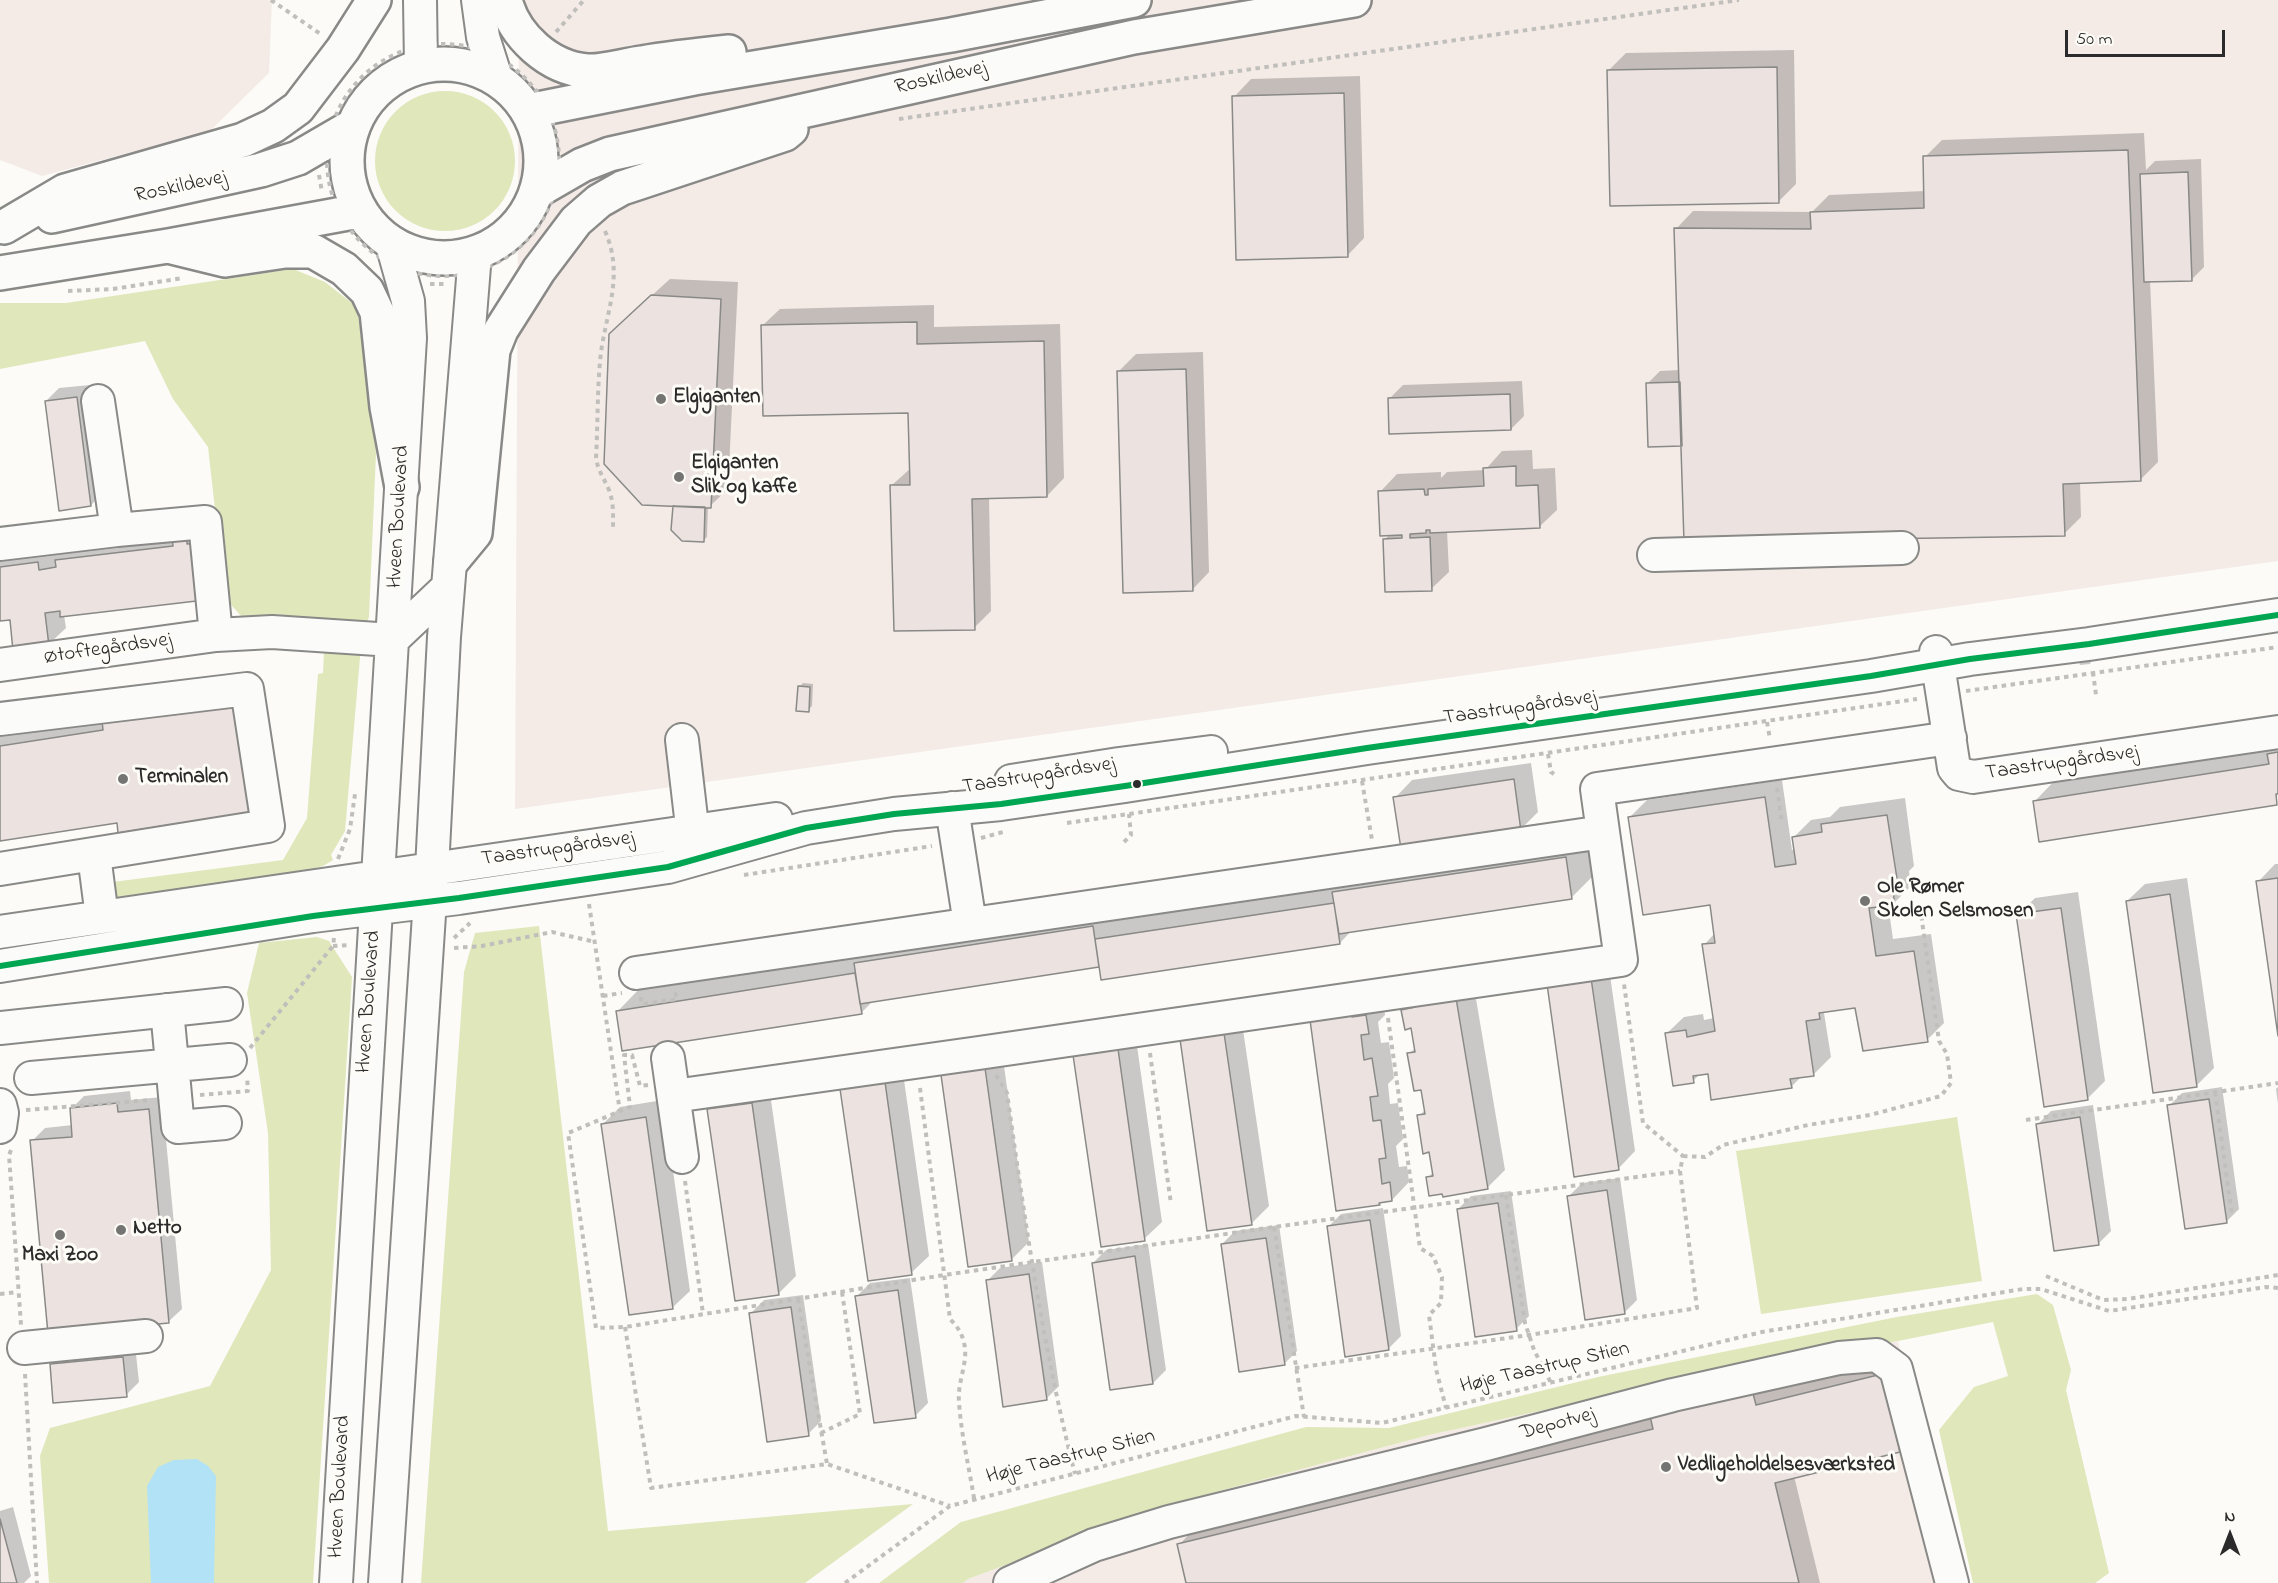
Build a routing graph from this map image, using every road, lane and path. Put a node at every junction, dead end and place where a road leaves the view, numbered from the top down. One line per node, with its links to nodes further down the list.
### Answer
1 (271, 0): 10 (path)
2 (374, 0): 21 (main road)
3 (420, 0): 11 (street)
4 (478, 0): 12 (street)
5 (505, 0): 9 (main road)
6 (1134, 0): 9 (main road, Roskildevej)
7 (1354, 0): 15 (main road, Roskildevej)
8 (1739, 0): 16 (path)
9 (951, 35): 14 (main road, Roskildevej)
10 (324, 37)
11 (420, 56): 12 (main road); 12 (path); 13 (path); 17 (main road)
12 (492, 66): 14 (main road); 14 (path)
13 (372, 68)
14 (535, 101): 18 (main road); 18 (path)
15 (817, 107): 18 (main road, Roskildevej); 19 (main road)
16 (889, 120)
17 (332, 138): 20 (path); 20 (path); 20 (main road); 21 (main road, Roskildevej)
18 (547, 185): 25 (main road)
19 (587, 212): 31 (path); 36 (main road)
20 (344, 219): 22 (main road); 24 (path); 24 (main road)
21 (2, 227)
22 (168, 246): 26 (main road); 30 (main road)
23 (513, 253): 25 (path)
24 (398, 265): 25 (path); 25 (path); 25 (main road); 30 (street, Hveen Boulevard)
25 (473, 271): 36 (street)
26 (0, 273)
27 (183, 278): 28 (path)
28 (62, 292)
29 (99, 401): 32 (street)
30 (402, 487): 40 (street, Hveen Boulevard)
31 (613, 529)
32 (117, 530): 33 (street); 39 (street)
33 (0, 544)
34 (1902, 549): 35 (street)
35 (1653, 555)
36 (449, 575): 40 (street); 63 (street)
37 (2278, 597): 42 (street, Taastrupgårdsvej)
38 (2278, 615): 42 (street, Taastrupgårdsvej)
39 (216, 635): 40 (street, Øtoftegårdsvej); 43 (street, Øtoftegårdsvej)
40 (392, 640): 65 (street, Hveen Boulevard)
41 (2278, 647): 44 (path)
42 (1937, 658): 44 (street, Taastrupgårdsvej); 52 (street, Taastrupgårdsvej); 59 (street, Taastrupgårdsvej)
43 (0, 665)
44 (1943, 694): 47 (street, Taastrupgårdsvej); 49 (path)
45 (0, 719): 60 (street)
46 (2278, 732): 47 (street, Taastrupgårdsvej)
47 (1950, 738): 56 (street)
48 (682, 740): 59 (street)
49 (1548, 754): 50 (path); 51 (path)
50 (1554, 774)
51 (1362, 781): 52 (path); 61 (path)
52 (1127, 801): 53 (street, Taastrupgårdsvej); 54 (path); 58 (path)
53 (952, 808): 57 (street, Taastrupgårdsvej); 59 (street, Taastrupgårdsvej)
54 (1057, 825)
55 (1012, 831): 57 (path)
56 (1603, 832): 61 (street); 78 (street)
57 (957, 842): 64 (path); 72 (street, Taastrupgårdsvej)
58 (1124, 842)
59 (694, 845): 63 (street, Taastrupgårdsvej); 66 (street, Taastrupgårdsvej)
60 (94, 855): 62 (street); 70 (street)
61 (1377, 864): 72 (street)
62 (0, 869)
63 (432, 869): 65 (street, Taastrupgårdsvej); 67 (street)
64 (736, 876)
65 (377, 877): 68 (street, Hveen Boulevard); 70 (street, Taastrupgårdsvej)
66 (585, 879): 67 (street, Taastrupgårdsvej); 75 (path)
67 (429, 902): 68 (street, Taastrupgårdsvej); 133 (street)
68 (376, 908): 79 (street, Taastrupgårdsvej); 132 (street, Hveen Boulevard)
69 (1921, 914): 99 (path)
70 (102, 917): 73 (street, Taastrupgårdsvej)
71 (471, 922): 74 (path)
72 (970, 924): 80 (street)
73 (0, 932)
74 (456, 938)
75 (595, 942): 77 (path); 95 (path)
76 (333, 946): 87 (path)
77 (454, 948)
78 (1621, 960): 81 (street); 99 (path)
79 (0, 966)
80 (636, 973)
81 (1384, 993): 84 (street); 104 (path)
82 (226, 1005): 83 (street)
83 (167, 1010): 85 (street); 89 (street)
84 (1146, 1027): 86 (street); 103 (path)
85 (0, 1028)
86 (986, 1052): 88 (street); 107 (path)
87 (240, 1061): 89 (street); 94 (path)
88 (916, 1063): 91 (street); 108 (path)
89 (172, 1065): 90 (street); 94 (street)
90 (31, 1078)
91 (671, 1079): 95 (path); 100 (street)
92 (2278, 1083): 93 (path)
93 (2215, 1092): 96 (path); 105 (path)
94 (176, 1098): 97 (street); 98 (path)
95 (620, 1112): 117 (path)
96 (2025, 1120)
97 (225, 1123)
98 (9, 1124): 112 (path)
99 (1683, 1156): 101 (path)
100 (682, 1157): 116 (path)
101 (1680, 1171): 102 (path); 118 (path)
102 (1506, 1195): 104 (path); 118 (path)
103 (1171, 1204)
104 (1414, 1208): 106 (path); 121 (path)
105 (2232, 1215)
106 (1274, 1227): 107 (path); 122 (path)
107 (1032, 1264): 108 (path); 128 (path)
108 (944, 1275): 113 (path); 129 (path)
109 (2278, 1275): 110 (path)
110 (2046, 1276)
111 (2278, 1288): 123 (path, Høje Taastrup Stien)
112 (18, 1292): 114 (path); 120 (path)
113 (842, 1292): 115 (path); 126 (path)
114 (0, 1294)
115 (798, 1299): 116 (path); 126 (path)
116 (703, 1314): 117 (path)
117 (625, 1327): 127 (path)
118 (1529, 1335): 121 (path); 123 (path)
119 (146, 1336): 120 (street)
120 (24, 1348): 131 (path)
121 (1433, 1348): 122 (path); 124 (path)
122 (1295, 1368): 125 (path)
123 (1551, 1383): 124 (path, Høje Taastrup Stien)
124 (1446, 1408): 125 (path, Høje Taastrup Stien)
125 (1304, 1417): 128 (path, Høje Taastrup Stien)
126 (821, 1433): 127 (path)
127 (827, 1464): 130 (path)
128 (1075, 1474): 129 (path, Høje Taastrup Stien)
129 (974, 1498): 130 (path, Høje Taastrup Stien)
130 (950, 1506): 134 (path, Høje Taastrup Stien)
131 (37, 1583)
132 (336, 1583)
133 (385, 1583)
134 (845, 1583)
135 (1010, 1583): 136 (street, Depotvej)
136 (1952, 1583)

